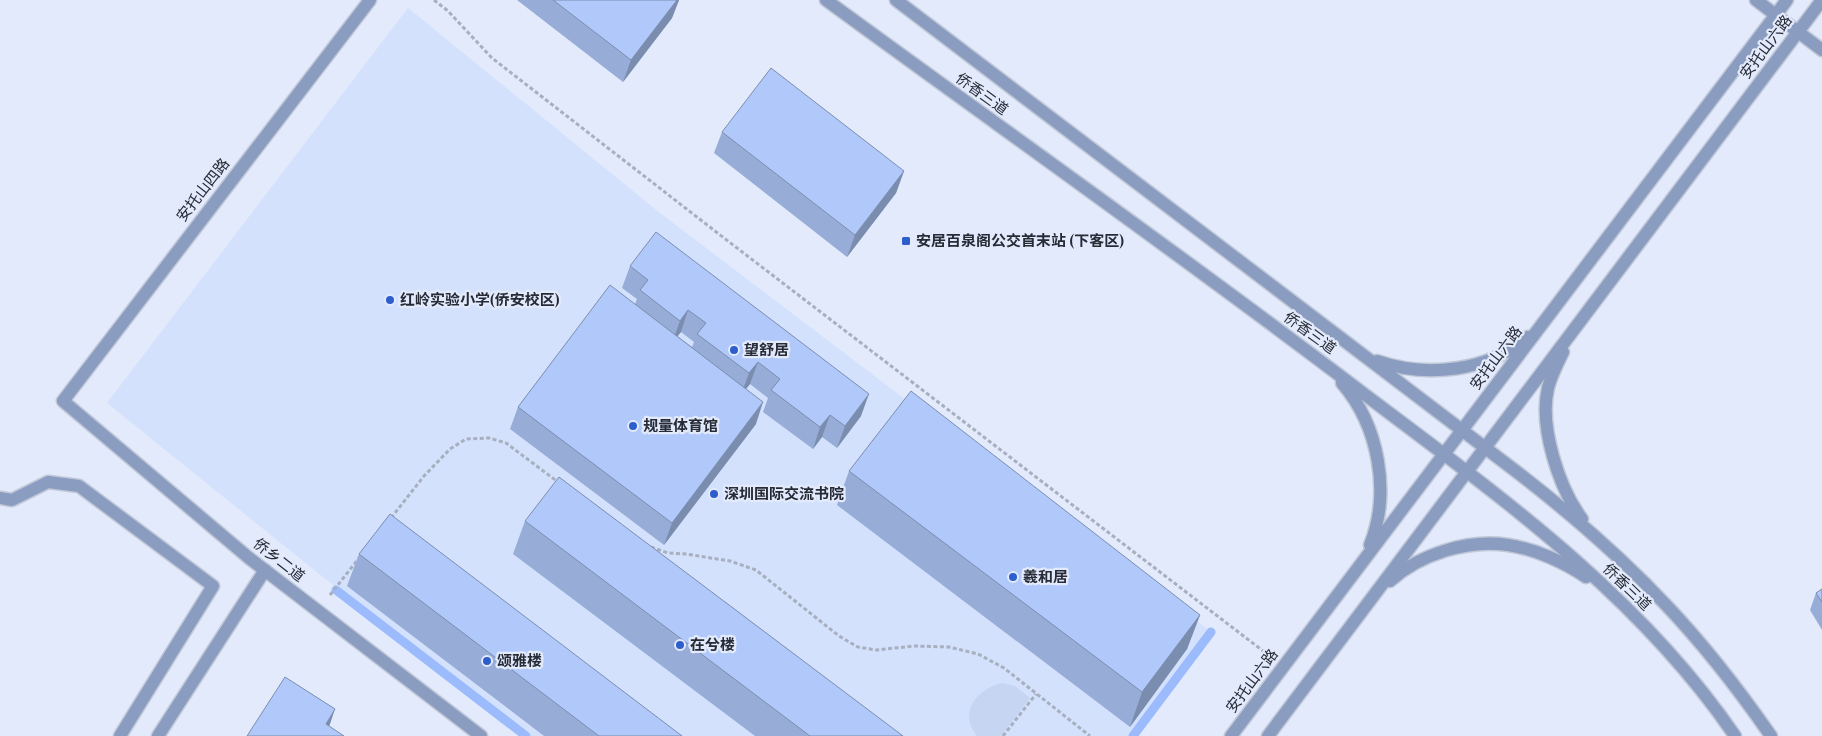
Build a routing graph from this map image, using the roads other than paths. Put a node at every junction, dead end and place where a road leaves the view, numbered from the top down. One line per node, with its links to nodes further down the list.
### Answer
1 (370, 0): 14 (street, 安托山四路)
2 (826, 0): 13 (street, 侨香三道)
3 (896, 0): 12 (street, 侨香三道)
4 (1756, 0): 7 (street)
5 (1787, 0): 7 (street, 安托山六路)
6 (1822, 0): 8 (street, 安托山六路)
7 (1776, 15): 8 (street); 11 (street, 安托山六路)
8 (1798, 32): 9 (street); 10 (street, 安托山六路)
9 (1822, 50)
10 (1579, 322): 16 (street, 安托山六路); 20 (street)
11 (1541, 326): 12 (street); 15 (street, 安托山六路)
12 (1359, 352): 15 (street, 侨香三道)
13 (1320, 360): 17 (street, 侨香三道); 21 (street)
14 (63, 401): 22 (street, 侨乡二道)
15 (1462, 430): 16 (street, 侨香三道); 17 (street, 安托山六路)
16 (1484, 448): 18 (street, 安托山六路); 20 (street, 侨香三道)
17 (1444, 454): 18 (street, 侨香三道); 21 (street, 安托山六路)
18 (1467, 472): 23 (street, 侨香三道); 24 (street, 安托山六路)
19 (0, 498): 25 (street)
20 (1601, 542): 31 (street, 侨香三道)
21 (1362, 563): 28 (street, 安托山六路)
22 (266, 570): 26 (street); 27 (street, 侨乡二道)
23 (1616, 598): 24 (street); 30 (street, 侨香三道)
24 (1368, 602): 29 (street, 安托山六路)
25 (120, 736)
26 (158, 736)
27 (481, 736)
28 (1231, 736)
29 (1268, 736)
30 (1735, 736)
31 (1771, 736)

